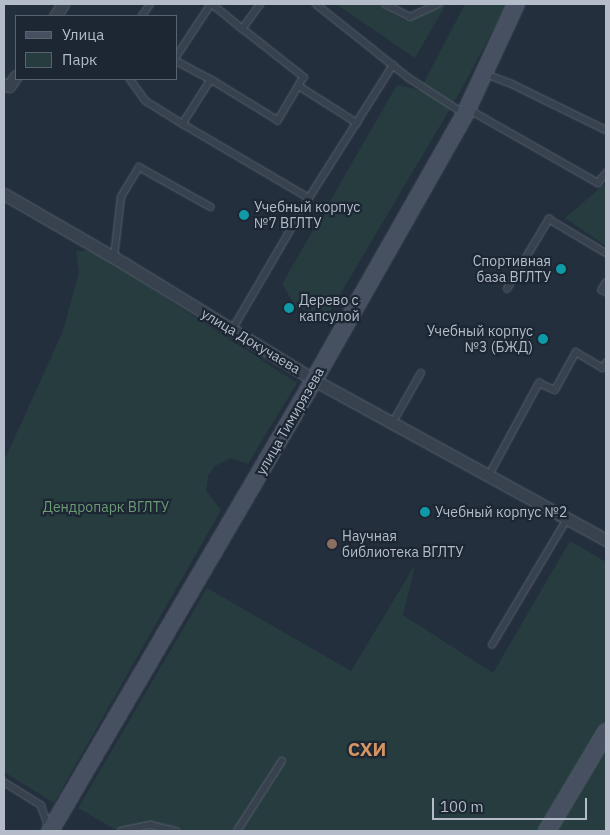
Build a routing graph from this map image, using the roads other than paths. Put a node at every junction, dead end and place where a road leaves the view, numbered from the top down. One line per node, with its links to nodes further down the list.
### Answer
1 (63, 4): 9 (street)
2 (150, 4): 10 (lane)
3 (211, 4): 11 (lane); 12 (lane)
4 (261, 4): 11 (lane)
5 (316, 4): 14 (lane)
6 (385, 4): 7 (lane)
7 (438, 4)
8 (516, 4): 15 (main road, улица Тимирязева)
9 (56, 15)
10 (143, 15)
11 (244, 29): 20 (lane)
12 (178, 54)
13 (178, 62): 18 (lane)
14 (393, 65): 21 (lane); 22 (lane)
15 (484, 73): 21 (main road, улица Тимирязева); 24 (lane)
16 (15, 77): 19 (street)
17 (131, 80): 23 (lane)
18 (211, 80): 20 (lane); 23 (lane)
19 (4, 85)
20 (298, 86): 22 (lane)
21 (466, 111): 25 (lane); 37 (main road, улица Тимирязева)
22 (357, 123): 27 (lane)
23 (183, 124): 27 (lane)
24 (606, 130)
25 (606, 173)
26 (4, 194): 30 (street, улица Докучаева)
27 (309, 198): 34 (lane)
28 (211, 207): 30 (lane)
29 (606, 253): 32 (lane)
30 (114, 257): 34 (street, улица Докучаева)
31 (606, 283): 33 (lane)
32 (507, 289)
33 (606, 292)
34 (232, 330): 37 (street, улица Докучаева)
35 (606, 363): 39 (lane)
36 (421, 373): 38 (lane)
37 (314, 380): 38 (street, улица Докучаева); 46 (main road, улица Тимирязева)
38 (393, 422): 39 (street, улица Докучаева)
39 (489, 475): 40 (street, улица Докучаева)
40 (567, 519): 41 (street, улица Докучаева); 42 (lane)
41 (606, 540)
42 (492, 645)
43 (606, 732): 50 (main road)
44 (282, 761): 49 (lane)
45 (4, 782): 46 (lane)
46 (50, 831)
47 (120, 831): 48 (lane)
48 (176, 831)
49 (238, 831)
50 (547, 831)

